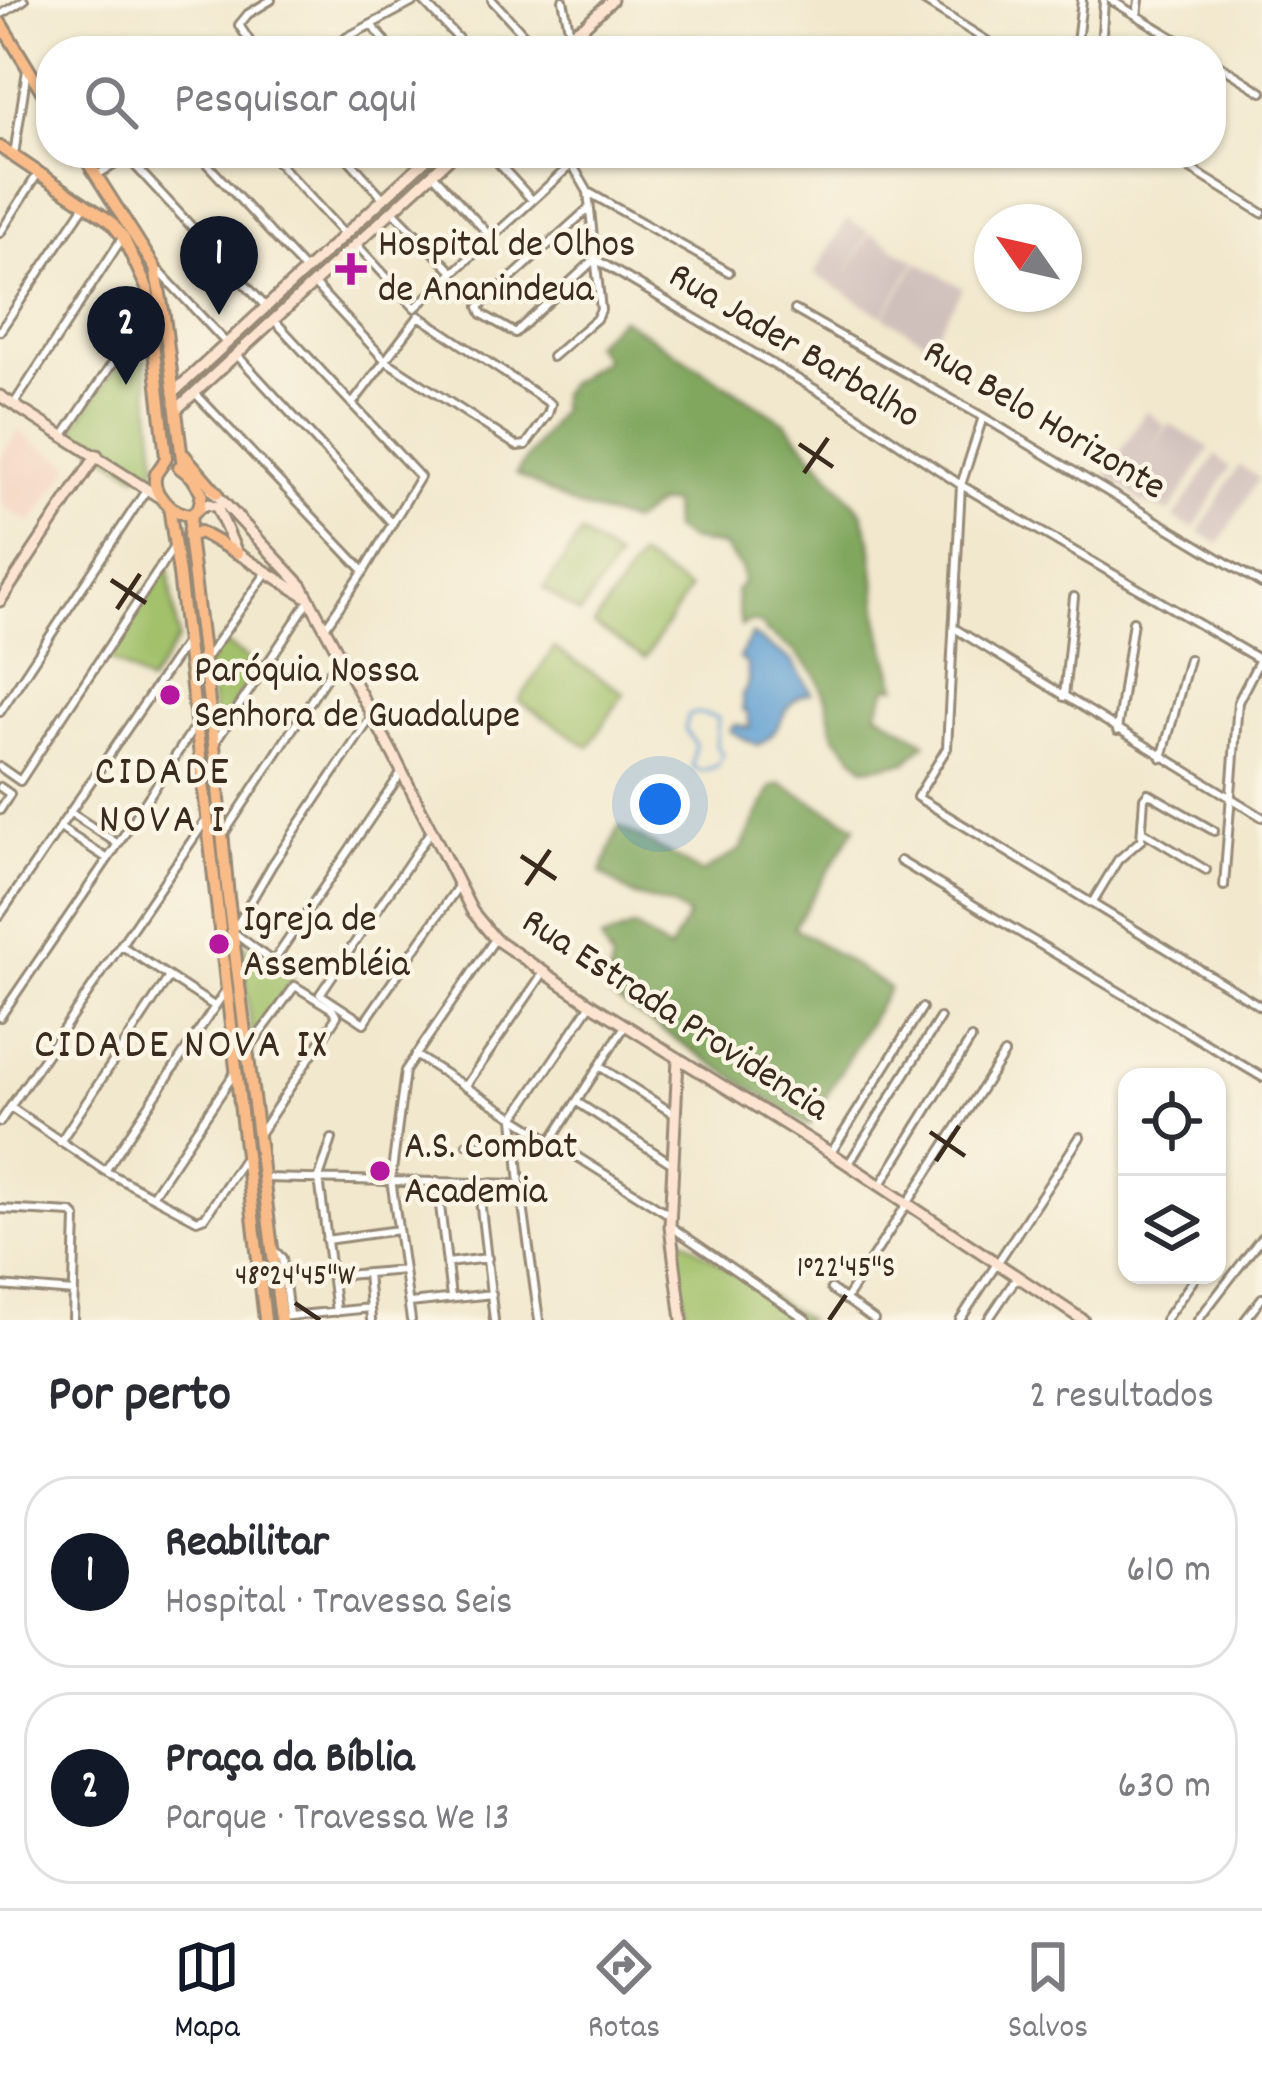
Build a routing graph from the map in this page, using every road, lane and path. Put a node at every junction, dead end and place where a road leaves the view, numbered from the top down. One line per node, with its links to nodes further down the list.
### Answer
1 (24, 0): 14 (street)
2 (249, 0): 12 (street)
3 (272, 0): 12 (street)
4 (419, 0): 15 (street); 19 (street)
5 (492, 0): 20 (street)
6 (563, 0): 21 (street)
7 (612, 0): 22 (main road)
8 (922, 0): 23 (street)
9 (1082, 0): 24 (street)
10 (1108, 0): 13 (street); 25 (street)
11 (1139, 0): 13 (street)
12 (255, 10): 16 (street)
13 (1138, 16): 26 (street)
14 (1, 23): 27 (main road)
15 (372, 26): 17 (street); 18 (street)
16 (246, 36)
17 (352, 36)
18 (381, 36)
19 (455, 36)
20 (527, 36)
21 (567, 36)
22 (574, 36)
23 (979, 36)
24 (1078, 36)
25 (1103, 36)
26 (1171, 36)
27 (27, 70): 29 (main road); 32 (street)
28 (1226, 70): 30 (street)
29 (36, 84)
30 (1262, 92)
31 (0, 147): 32 (main road)
32 (14, 155): 45 (main road)
33 (92, 168): 47 (main road)
34 (109, 168): 47 (street)
35 (142, 168): 72 (street)
36 (211, 168): 67 (street)
37 (283, 168): 61 (street)
38 (356, 168): 50 (street)
39 (417, 168): 50 (main road)
40 (439, 168): 46 (main road)
41 (503, 168): 51 (street)
42 (568, 168): 51 (street)
43 (574, 168): 48 (street)
44 (1189, 168): 56 (street)
45 (39, 172): 52 (main road); 60 (street)
46 (433, 174): 55 (main road); 63 (street)
47 (97, 175): 49 (main road)
48 (588, 192): 53 (street); 68 (street)
49 (109, 195): 52 (main road); 66 (main road)
50 (384, 199): 54 (main road)
51 (532, 200): 63 (street)
52 (86, 204): 62 (main road); 76 (street)
53 (590, 208): 65 (street); 65 (street)
54 (372, 209): 57 (main road); 58 (main road)
55 (393, 211): 58 (main road); 69 (street)
56 (1262, 213)
57 (360, 220): 59 (main road); 61 (main road)
58 (382, 221): 59 (main road)
59 (370, 232): 64 (main road)
60 (0, 233)
61 (344, 235): 67 (main road)
62 (123, 237): 71 (main road); 86 (street)
63 (491, 237): 69 (street)
64 (356, 244): 70 (main road); 74 (street)
65 (595, 259): 79 (street); 97 (street, Rua Jader Barbalho)
66 (155, 268): 77 (street); 82 (main road)
67 (306, 271): 72 (main road)
68 (729, 272)
69 (454, 273): 74 (street)
70 (314, 283): 75 (main road); 80 (street)
71 (150, 308): 81 (main road); 91 (street)
72 (267, 308): 77 (main road)
73 (795, 310): 88 (street, Rua Belo Horizonte)
74 (417, 312): 80 (street); 80 (street)
75 (274, 320): 78 (main road); 85 (street)
76 (0, 331)
77 (226, 344): 82 (main road)
78 (236, 354): 83 (main road); 102 (street)
79 (552, 357)
80 (386, 361): 85 (street)
81 (158, 388): 82 (main road); 89 (main road)
82 (173, 389): 87 (main road)
83 (195, 392): 87 (main road); 106 (street)
84 (0, 396): 86 (main road)
85 (353, 403): 102 (street)
86 (14, 404): 91 (main road)
87 (177, 409): 90 (main road)
88 (982, 417): 97 (street); 108 (street, Rua Belo Horizonte)
89 (162, 423): 90 (main road); 94 (main road)
90 (178, 424): 92 (main road)
91 (64, 435): 93 (main road)
92 (181, 452): 95 (main road); 99 (main road)
93 (98, 455): 96 (main road); 111 (main road)
94 (160, 470): 95 (main road); 96 (main road); 100 (main road)
95 (189, 474): 99 (main road, Rua Estrada Providencia); 101 (main road)
96 (127, 475): 98 (main road)
97 (961, 485): 114 (street); 118 (street, Rua Jader Barbalho)
98 (147, 489): 100 (main road); 122 (street)
99 (218, 493): 110 (main road, Rua Estrada Providencia)
100 (166, 503): 101 (main road); 104 (main road)
101 (195, 512): 103 (main road); 105 (main road, Rua Estrada Providencia)
102 (391, 523): 106 (street)
103 (189, 536): 105 (main road); 119 (main road)
104 (175, 546): 115 (main road); 128 (street)
105 (237, 553): 107 (main road, Rua Estrada Providencia)
106 (364, 571): 113 (street)
107 (267, 572): 110 (main road, Rua Estrada Providencia); 119 (street)
108 (1262, 584)
109 (1074, 597): 120 (street)
110 (310, 599): 113 (main road, Rua Estrada Providencia); 126 (street)
111 (0, 601)
112 (1133, 621): 125 (street)
113 (326, 626): 116 (main road, Rua Estrada Providencia)
114 (954, 628): 120 (street); 147 (street)
115 (186, 642): 124 (main road); 133 (street)
116 (341, 655): 123 (main road, Rua Estrada Providencia); 140 (street)
117 (1189, 659): 127 (street)
118 (1261, 660): 131 (street)
119 (204, 661): 121 (main road)
120 (1064, 697): 125 (street)
121 (208, 706): 124 (street); 126 (main road)
122 (0, 712)
123 (372, 715): 129 (main road, Rua Estrada Providencia); 149 (street)
124 (196, 726): 135 (main road); 141 (street)
125 (1118, 731): 127 (street)
126 (214, 744): 140 (main road)
127 (1162, 758): 131 (street)
128 (0, 767)
129 (402, 772): 137 (main road, Rua Estrada Providencia); 149 (street)
130 (0, 788): 132 (street)
131 (1229, 797): 134 (street); 146 (street)
132 (0, 810)
133 (70, 813): 136 (street); 141 (street)
134 (1262, 817)
135 (207, 819): 149 (main road); 151 (street)
136 (61, 828): 142 (street); 148 (street)
137 (432, 829): 145 (main road, Rua Estrada Providencia); 155 (street)
138 (1141, 830): 139 (street); 144 (street); 147 (street)
139 (1214, 831)
140 (221, 834): 149 (main road)
141 (118, 844): 142 (street)
142 (108, 859): 160 (street)
143 (900, 861): 170 (street)
144 (1206, 870)
145 (459, 885): 150 (main road, Rua Estrada Providencia); 155 (street)
146 (1224, 886)
147 (1092, 903): 158 (street)
148 (0, 915)
149 (226, 930): 154 (main road); 164 (main road)
150 (495, 939): 152 (main road, Rua Estrada Providencia); 166 (street)
151 (122, 946): 153 (street); 173 (street)
152 (544, 972): 156 (main road, Rua Estrada Providencia); 171 (street)
153 (169, 977): 157 (street); 181 (street)
154 (226, 990): 157 (street); 169 (main road)
155 (320, 998): 164 (street); 177 (street)
156 (591, 1004): 162 (main road, Rua Estrada Providencia); 175 (street)
157 (214, 1006): 188 (street)
158 (1262, 1007)
159 (922, 1008): 184 (street)
160 (0, 1017)
161 (940, 1018): 187 (street)
162 (625, 1026): 167 (main road, Rua Estrada Providencia); 168 (street)
163 (971, 1039): 195 (street)
164 (248, 1050): 177 (main road)
165 (1004, 1054): 197 (street)
166 (415, 1055): 171 (street); 191 (street)
167 (678, 1058): 174 (main road); 184 (main road, Rua Estrada Providencia)
168 (599, 1066): 172 (street); 174 (street)
169 (236, 1071): 185 (main road); 196 (street)
170 (1262, 1077)
171 (465, 1087): 175 (street)
172 (577, 1102): 180 (street); 186 (street)
173 (10, 1107): 176 (street); 181 (street)
174 (674, 1114): 186 (main road)
175 (514, 1118): 180 (street); 183 (street)
176 (0, 1122)
177 (258, 1136): 189 (main road)
178 (1080, 1137): 207 (street)
179 (332, 1138): 190 (street)
180 (550, 1141): 199 (street)
181 (60, 1142): 188 (street)
182 (467, 1144): 183 (street)
183 (516, 1147): 194 (street)
184 (831, 1154): 187 (main road, Rua Estrada Providencia)
185 (246, 1155): 196 (street); 204 (main road)
186 (671, 1163): 199 (main road)
187 (848, 1165): 195 (main road, Rua Estrada Providencia)
188 (104, 1172): 196 (street)
189 (264, 1178): 190 (street); 203 (main road)
190 (319, 1178): 191 (street); 202 (street)
191 (391, 1179): 192 (street); 200 (street)
192 (436, 1180): 193 (street); 206 (street)
193 (478, 1182): 194 (street); 205 (street)
194 (520, 1184): 229 (street)
195 (880, 1186): 197 (main road, Rua Estrada Providencia)
196 (152, 1196)
197 (907, 1206): 207 (main road, Rua Estrada Providencia); 219 (street)
198 (0, 1209): 215 (street)
199 (670, 1221): 230 (main road); 231 (street)
200 (398, 1231): 202 (street); 208 (street)
201 (1262, 1237): 237 (street)
202 (326, 1240): 210 (street)
203 (272, 1250): 204 (main road); 223 (main road)
204 (258, 1251): 225 (main road)
205 (488, 1258): 206 (street); 216 (street)
206 (447, 1263): 217 (street)
207 (995, 1264): 211 (main road, Rua Estrada Providencia); 233 (street)
208 (404, 1270): 209 (street); 220 (street)
209 (367, 1273): 210 (street); 221 (street)
210 (333, 1276): 222 (street)
211 (1016, 1276): 234 (street); 235 (main road, Rua Estrada Providencia)
212 (1191, 1284): 236 (street)
213 (0, 1286): 215 (street)
214 (831, 1289): 219 (street)
215 (74, 1292): 224 (street)
216 (492, 1294): 217 (street); 228 (street)
217 (451, 1297): 220 (street)
218 (1262, 1298): 238 (street)
219 (845, 1300): 232 (street)
220 (410, 1304): 227 (street)
221 (370, 1308): 222 (street); 226 (street)
222 (336, 1312): 223 (street)
223 (285, 1318)
224 (73, 1320)
225 (265, 1320)
226 (371, 1320)
227 (411, 1320)
228 (494, 1320)
229 (539, 1320)
230 (682, 1320)
231 (806, 1320)
232 (874, 1320)
233 (960, 1320)
234 (988, 1320)
235 (1083, 1320)
236 (1165, 1320)
237 (1198, 1320)
238 (1245, 1320)

